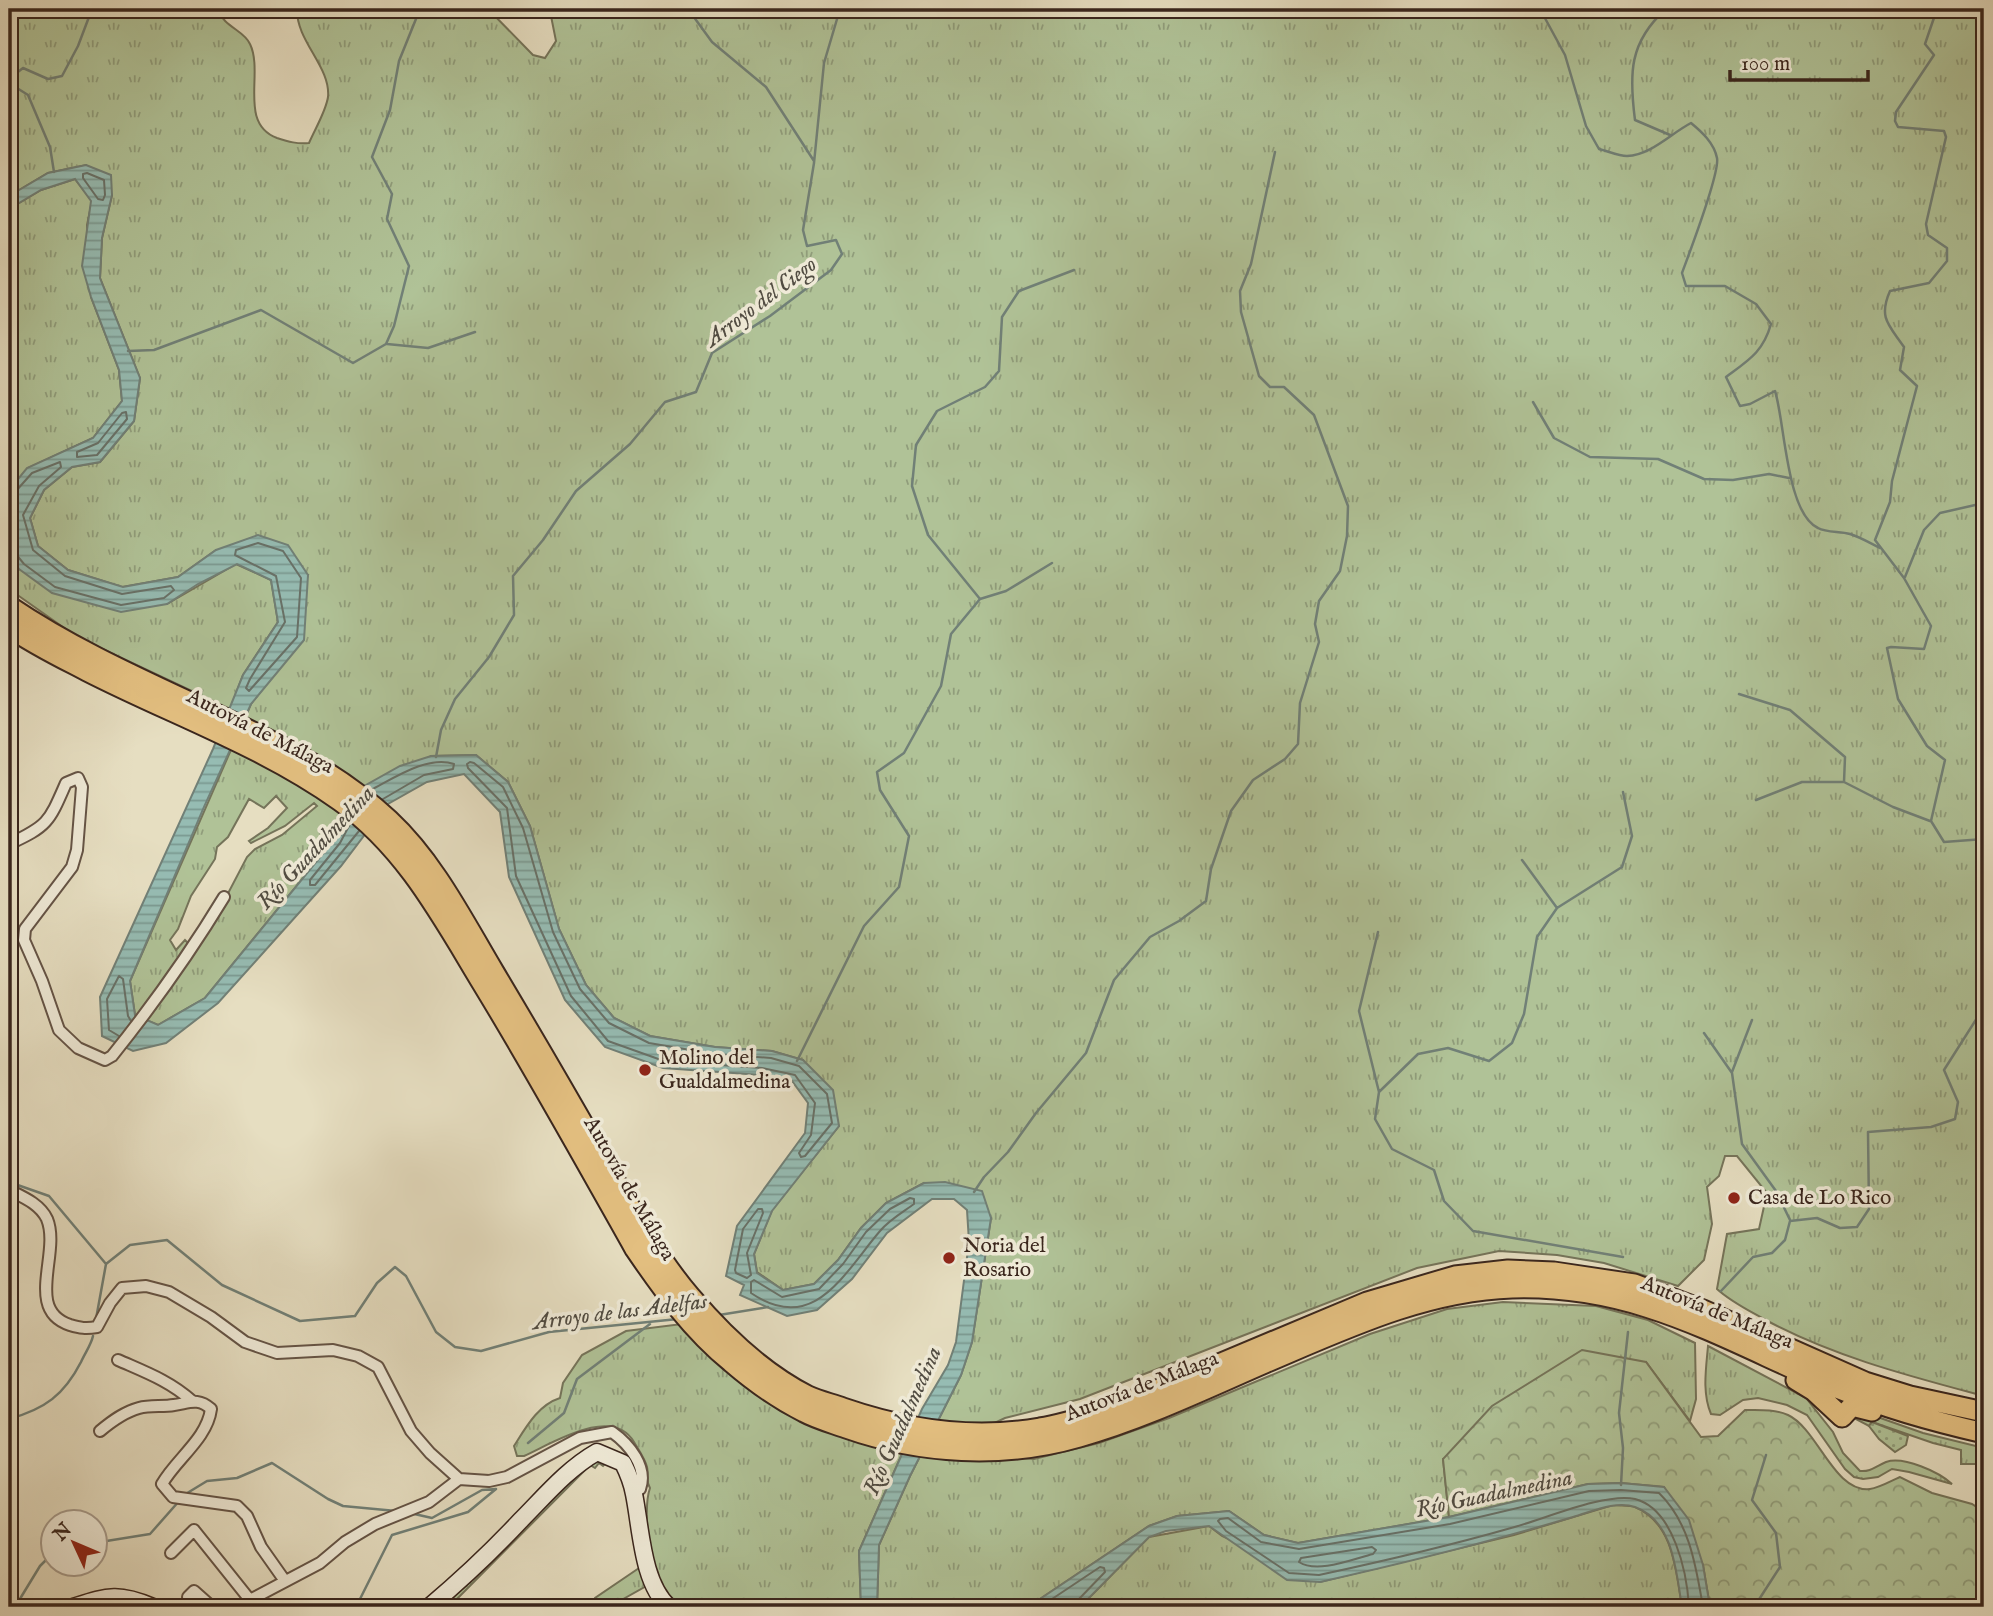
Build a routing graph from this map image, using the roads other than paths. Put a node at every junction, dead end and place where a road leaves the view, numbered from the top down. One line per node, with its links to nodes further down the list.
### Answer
1 (9, 606): 3 (highway, Autovía de Málaga)
2 (9, 627): 3 (highway, Autovía de Málaga)
3 (192, 713): 12 (highway, Autovía de Málaga)
4 (9, 844): 5 (street)
5 (224, 897)
6 (9, 1190): 13 (street)
7 (118, 1360): 8 (street)
8 (192, 1401): 10 (street); 16 (street)
9 (1984, 1412): 12 (highway, Autovía de Málaga)
10 (100, 1430)
11 (1984, 1433): 12 (highway, Autovía de Málaga)
12 (993, 1442)
13 (459, 1479): 14 (street); 16 (street)
14 (634, 1492): 22 (street); 23 (street)
15 (171, 1553): 18 (street)
16 (285, 1581): 18 (street)
17 (188, 1597): 21 (street)
18 (247, 1604)
19 (73, 1607): 20 (street)
20 (153, 1607)
21 (212, 1607)
22 (429, 1607)
23 (669, 1607)

